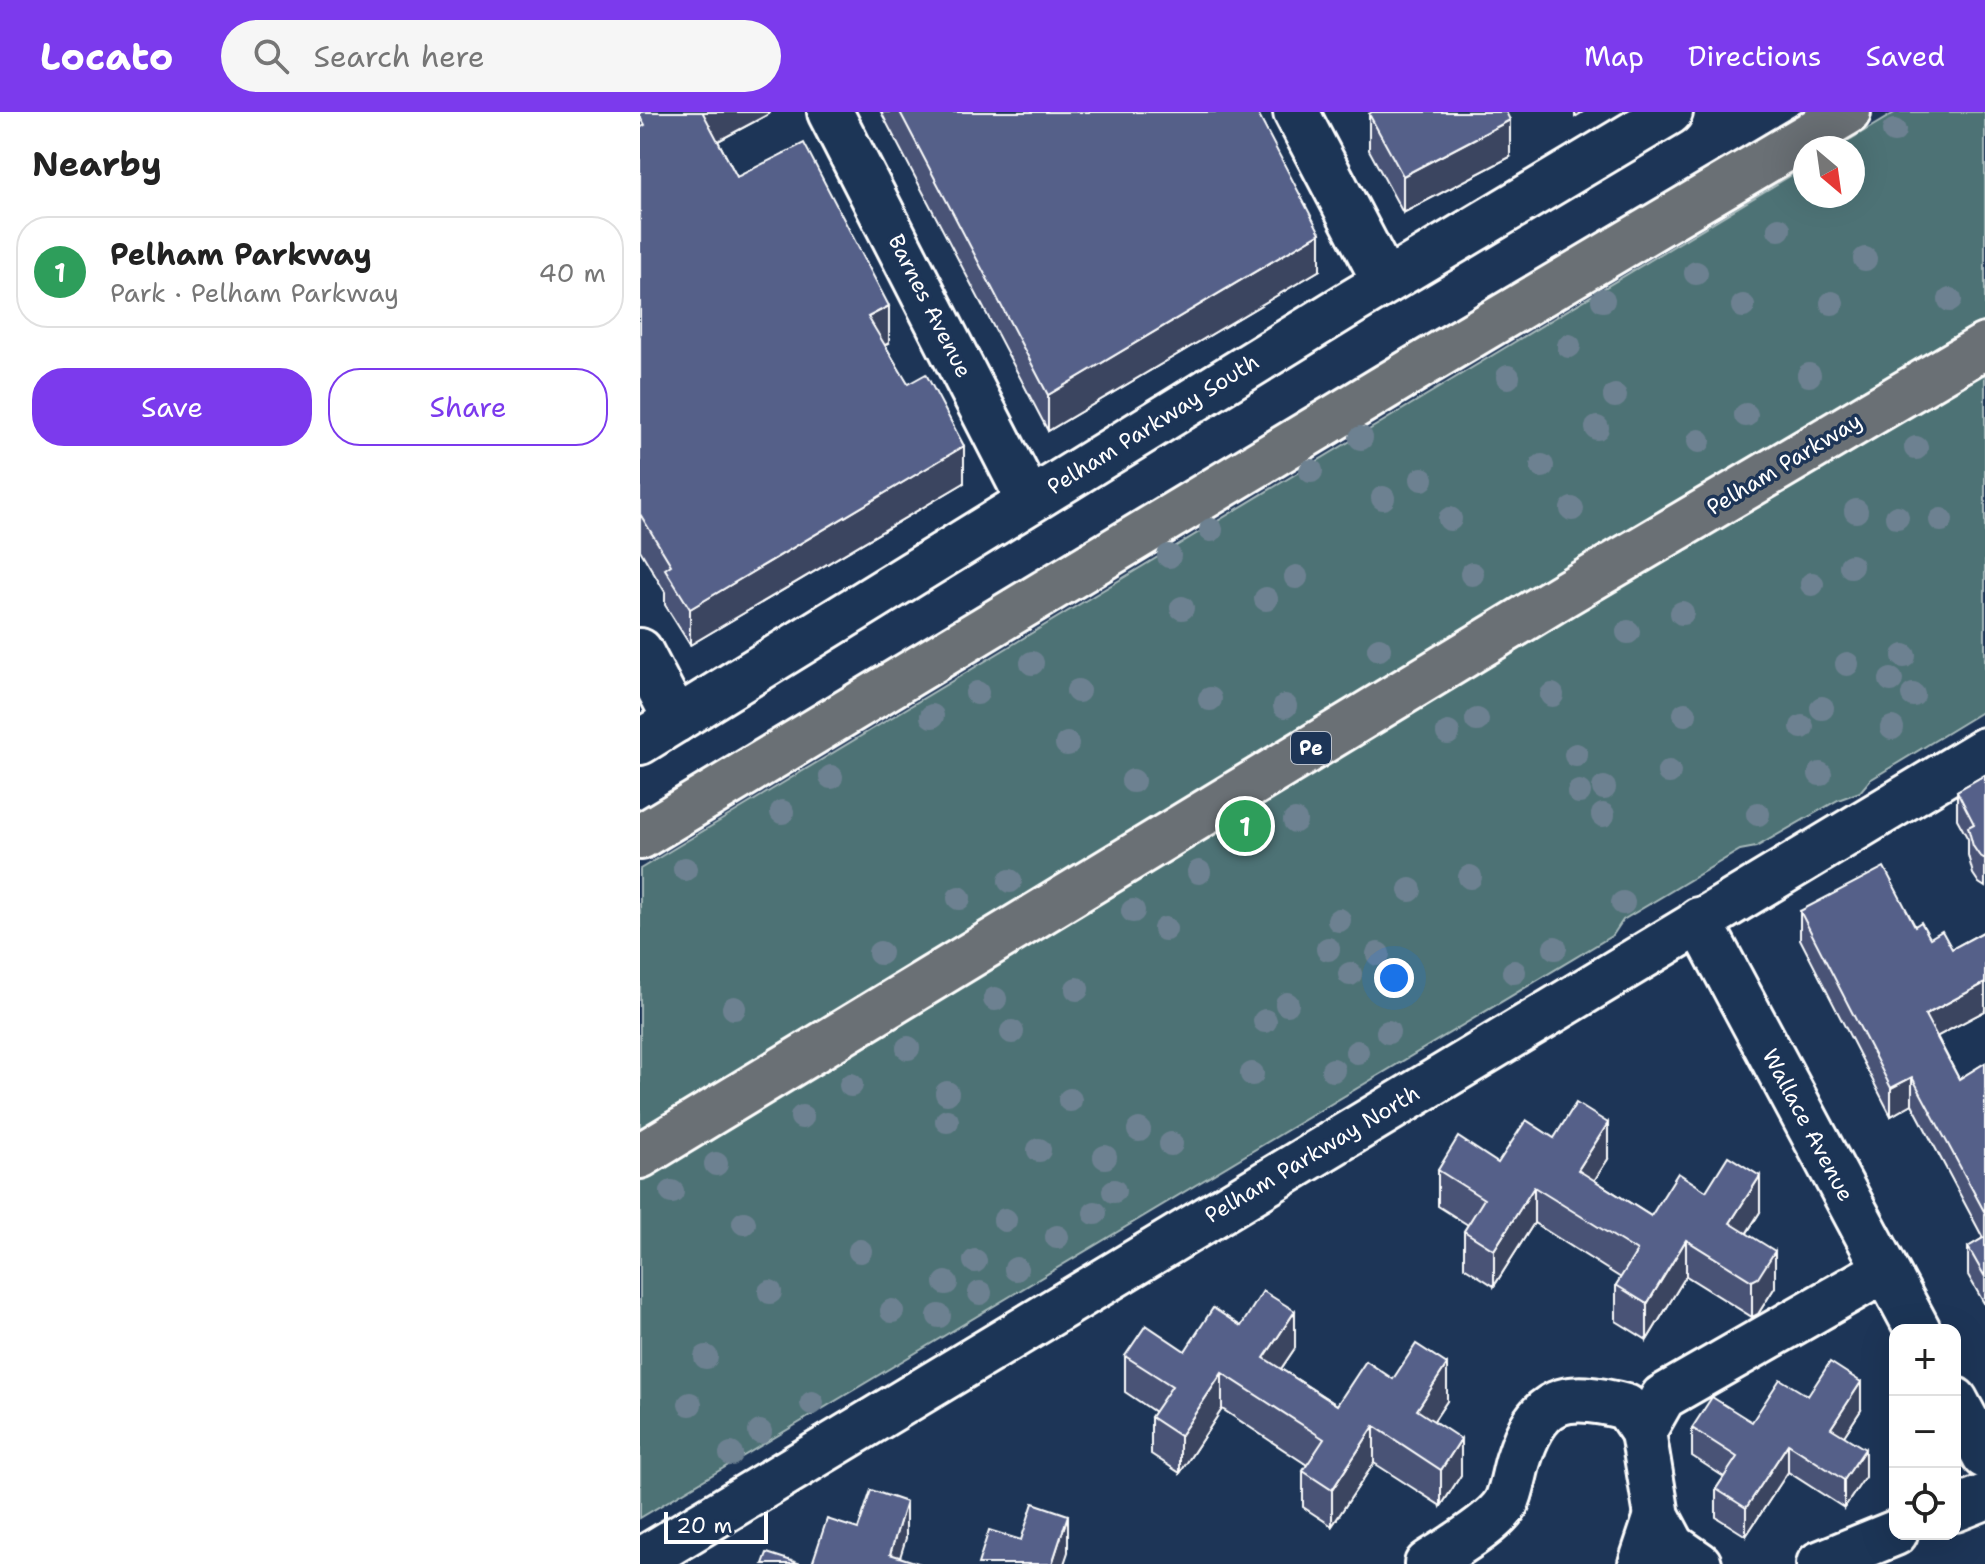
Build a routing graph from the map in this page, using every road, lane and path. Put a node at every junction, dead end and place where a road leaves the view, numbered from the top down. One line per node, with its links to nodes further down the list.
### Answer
1 (830, 112): 7 (street, Barnes Avenue)
2 (1296, 112): 5 (street)
3 (1670, 112): 5 (street, Pelham Parkway South)
4 (1848, 112): 11 (main road)
5 (1385, 282): 7 (street, Pelham Parkway South)
6 (1985, 346): 13 (main road, Pelham Parkway / Pe)
7 (1029, 500): 9 (street, Pelham Parkway South)
8 (640, 651): 9 (street)
9 (658, 731)
10 (1985, 750): 12 (street, Pelham Parkway North)
11 (640, 837)
12 (1699, 920): 14 (street, Wallace Avenue); 23 (street, Pelham Parkway North)
13 (640, 1156)
14 (1885, 1270): 15 (street, Wallace Avenue); 17 (street)
15 (1915, 1324)
16 (1961, 1411): 18 (street)
17 (1643, 1432): 21 (street); 24 (street)
18 (1985, 1456)
19 (1985, 1497): 20 (street)
20 (1961, 1507)
21 (1657, 1516): 25 (street); 26 (street)
22 (1889, 1535): 27 (street)
23 (640, 1561)
24 (1427, 1564)
25 (1641, 1564)
26 (1699, 1564)
27 (1819, 1564)

